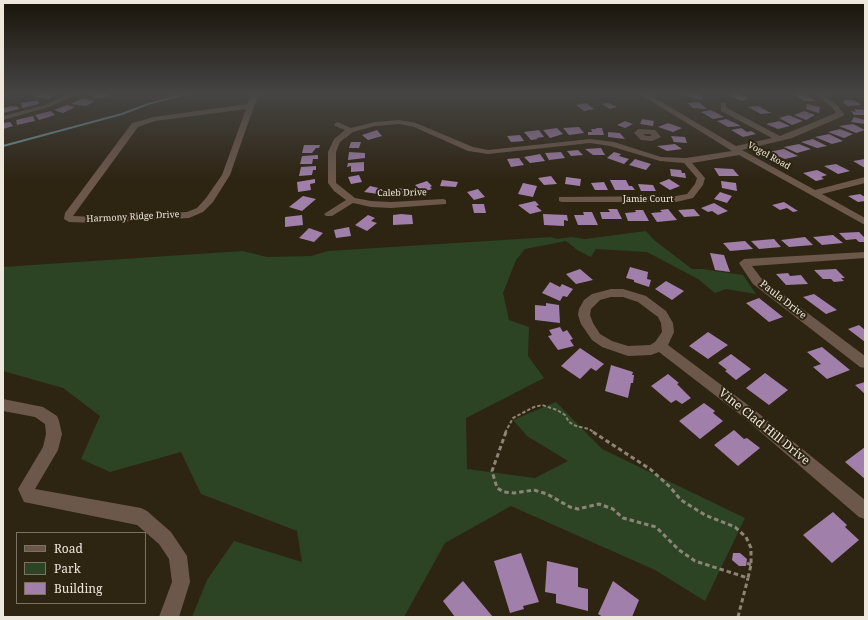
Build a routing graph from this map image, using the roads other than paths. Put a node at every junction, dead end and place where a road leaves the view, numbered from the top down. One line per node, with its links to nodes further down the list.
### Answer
1 (142, 123): 2 (street, Harmony Ridge Drive)
2 (244, 123)
3 (388, 123): 9 (street)
4 (407, 123): 13 (street)
5 (692, 123): 12 (street, Vogel Road)
6 (750, 123): 11 (street)
7 (822, 123): 11 (street)
8 (338, 124): 9 (street)
9 (350, 130): 18 (street, Caleb Drive)
10 (644, 138): 13 (street)
11 (780, 139): 12 (street)
12 (736, 149): 14 (street); 16 (street, Vogel Road)
13 (631, 150): 14 (street)
14 (686, 161): 17 (street, Jamie Court)
15 (865, 180): 16 (street)
16 (815, 193): 21 (street, Vogel Road)
17 (562, 199)
18 (352, 200): 19 (street, Caleb Drive); 20 (street)
19 (443, 202)
20 (329, 214)
21 (865, 222)
22 (865, 255): 24 (street, Paula Drive)
23 (660, 346): 23 (street); 26 (street, Vine Clad Hill Drive)
24 (865, 363)
25 (3, 405): 27 (street)
26 (865, 511)
27 (169, 617)

